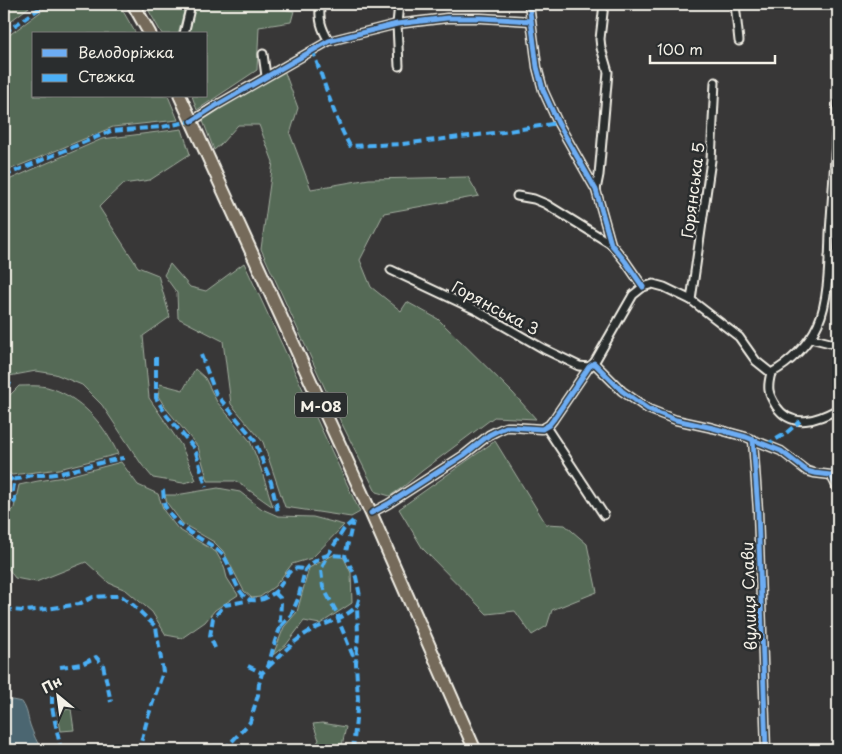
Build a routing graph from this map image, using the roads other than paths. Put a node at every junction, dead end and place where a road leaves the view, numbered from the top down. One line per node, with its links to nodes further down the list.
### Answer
1 (133, 4): 10 (highway)
2 (191, 4): 11 (street)
3 (320, 4): 12 (street)
4 (399, 4): 9 (street)
5 (529, 4): 8 (street)
6 (604, 4): 22 (street)
7 (734, 4): 13 (street)
8 (531, 21): 9 (street); 22 (street)
9 (397, 24): 12 (street); 15 (street)
10 (149, 32)
11 (184, 32)
12 (329, 41): 16 (street)
13 (738, 41)
14 (263, 54): 16 (street)
15 (399, 66)
16 (266, 76): 20 (street)
17 (715, 82): 29 (street, Горянська 5)
18 (181, 98): 20 (highway, М-08)
19 (838, 103): 21 (street)
20 (192, 121): 38 (highway, М-08)
21 (836, 177): 25 (street)
22 (596, 190): 24 (street)
23 (516, 196): 24 (street)
24 (611, 244): 28 (street)
25 (829, 257): 26 (street); 30 (street)
26 (838, 257)
27 (391, 270): 32 (street, Горянська 3)
28 (643, 287): 29 (street); 32 (street)
29 (691, 300): 33 (street)
30 (810, 338): 31 (street); 33 (street)
31 (838, 345)
32 (591, 365): 35 (street); 36 (street)
33 (771, 373): 34 (street)
34 (838, 409)
35 (546, 427): 38 (street); 39 (street)
36 (754, 440): 37 (street); 41 (street, вулиця Слави)
37 (838, 489)
38 (371, 513): 40 (highway, М-08)
39 (604, 515)
40 (475, 750)
41 (766, 750)

